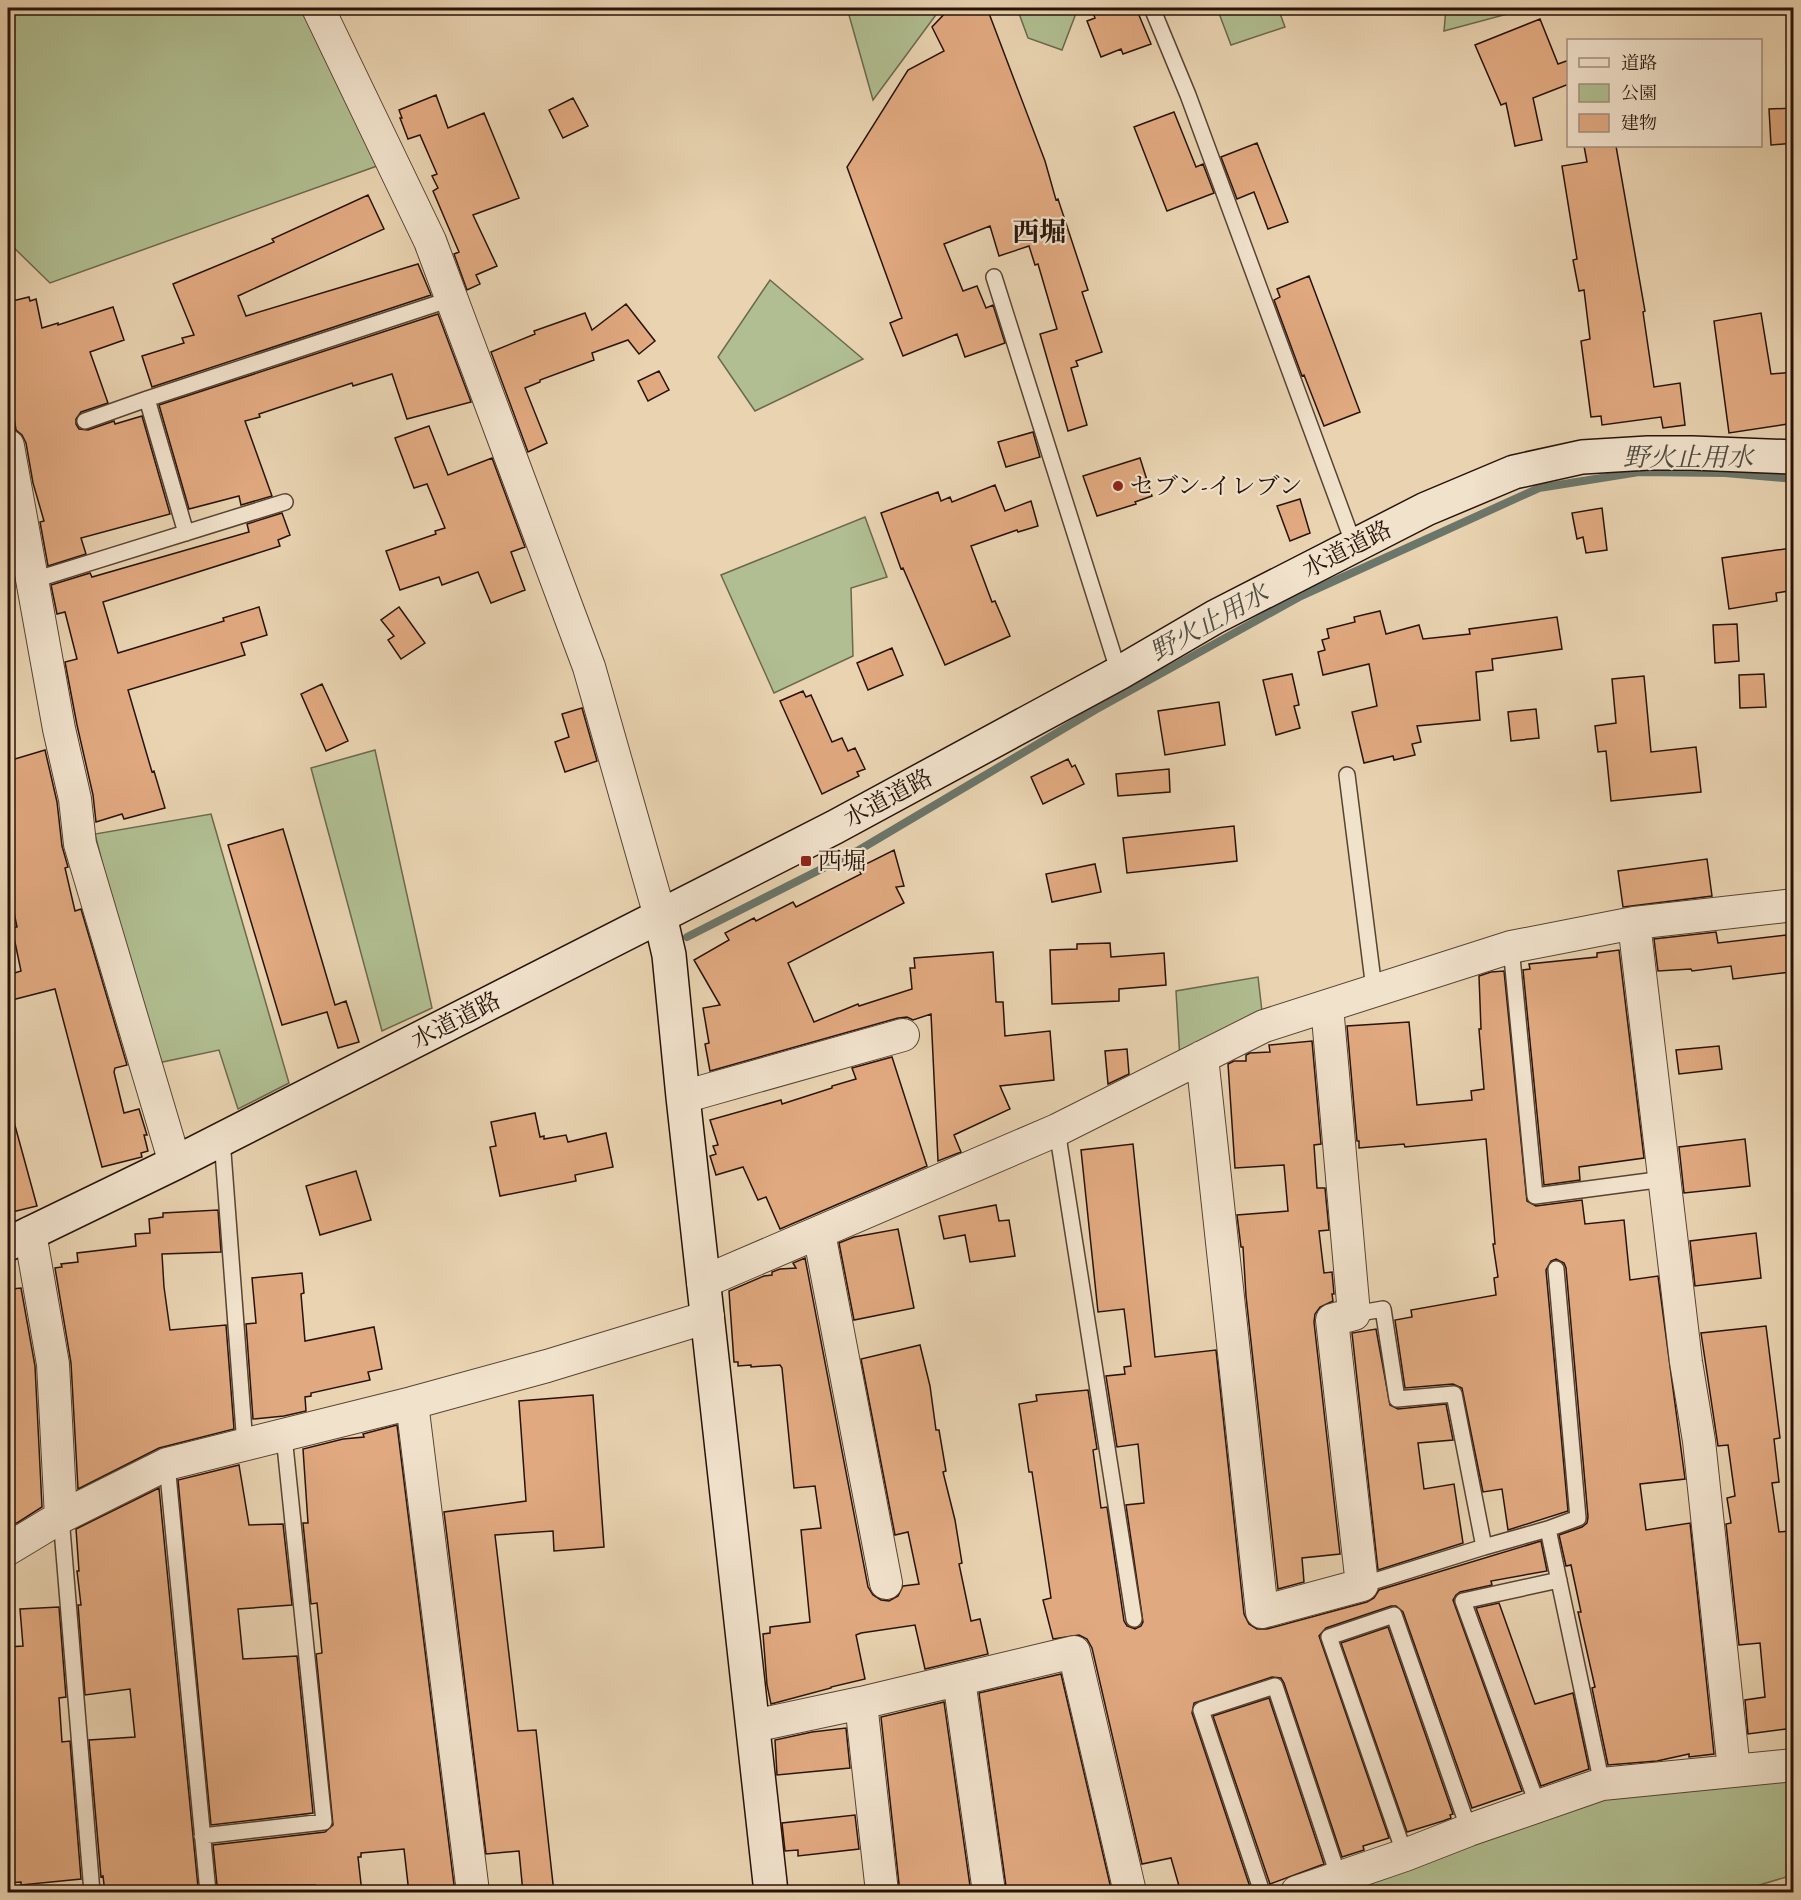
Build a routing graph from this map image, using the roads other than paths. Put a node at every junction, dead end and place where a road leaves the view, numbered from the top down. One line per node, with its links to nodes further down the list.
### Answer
1 (318, 8): 4 (street)
2 (1152, 8): 11 (lane)
3 (994, 277): 13 (lane)
4 (451, 299): 5 (lane); 16 (street)
5 (147, 399): 6 (lane); 10 (lane)
6 (85, 421)
7 (8, 446): 12 (street)
8 (1794, 457): 11 (street, 水道道路)
9 (285, 502): 10 (lane)
10 (186, 532): 12 (lane)
11 (1354, 545): 13 (street, 水道道路)
12 (19, 583): 26 (street)
13 (1119, 673): 16 (street, 水道道路)
14 (1347, 775): 19 (lane)
15 (1794, 905): 17 (street)
16 (660, 916): 23 (street); 25 (street, 水道道路)
17 (1634, 922): 18 (street); 27 (street)
18 (1510, 947): 19 (street); 27 (lane)
19 (1374, 989): 20 (street)
20 (1327, 1006): 22 (street); 32 (street)
21 (903, 1035): 23 (street)
22 (1202, 1057): 24 (street); 44 (street)
23 (683, 1097): 31 (street)
24 (1058, 1130): 28 (street); 45 (lane)
25 (222, 1139): 26 (street, 水道道路); 36 (lane)
26 (175, 1163): 29 (street, 水道道路)
27 (1664, 1179): 50 (street)
28 (819, 1233): 31 (street); 43 (street)
29 (19, 1238): 38 (street)
30 (1556, 1269): 39 (lane)
31 (703, 1282): 33 (street)
32 (1354, 1314): 40 (lane); 44 (street)
33 (708, 1317): 34 (street); 48 (street)
34 (412, 1403): 35 (street); 59 (street)
35 (284, 1437): 36 (street); 54 (lane)
36 (245, 1445): 37 (street)
37 (167, 1464): 38 (street); 54 (lane)
38 (61, 1517): 41 (street); 57 (lane)
39 (1548, 1529): 40 (lane); 42 (lane)
40 (1484, 1547): 44 (lane)
41 (8, 1549)
42 (1559, 1580): 51 (lane); 52 (lane)
43 (886, 1583)
44 (1362, 1585)
45 (1134, 1619)
46 (959, 1680): 47 (street); 62 (street); 63 (street)
47 (861, 1703): 48 (street); 61 (street)
48 (753, 1726): 60 (street)
49 (1794, 1764): 50 (street)
50 (1734, 1770): 51 (street)
51 (1602, 1784): 52 (street)
52 (1538, 1806): 53 (street)
53 (1469, 1830): 55 (street); 55 (lane)
54 (202, 1836): 58 (lane)
55 (1405, 1855): 56 (street)
56 (1339, 1878): 64 (lane); 65 (street)
57 (92, 1893)
58 (208, 1893)
59 (473, 1893)
60 (771, 1893)
61 (882, 1893)
62 (989, 1893)
63 (1130, 1893)
64 (1262, 1893)
65 (1297, 1893)

